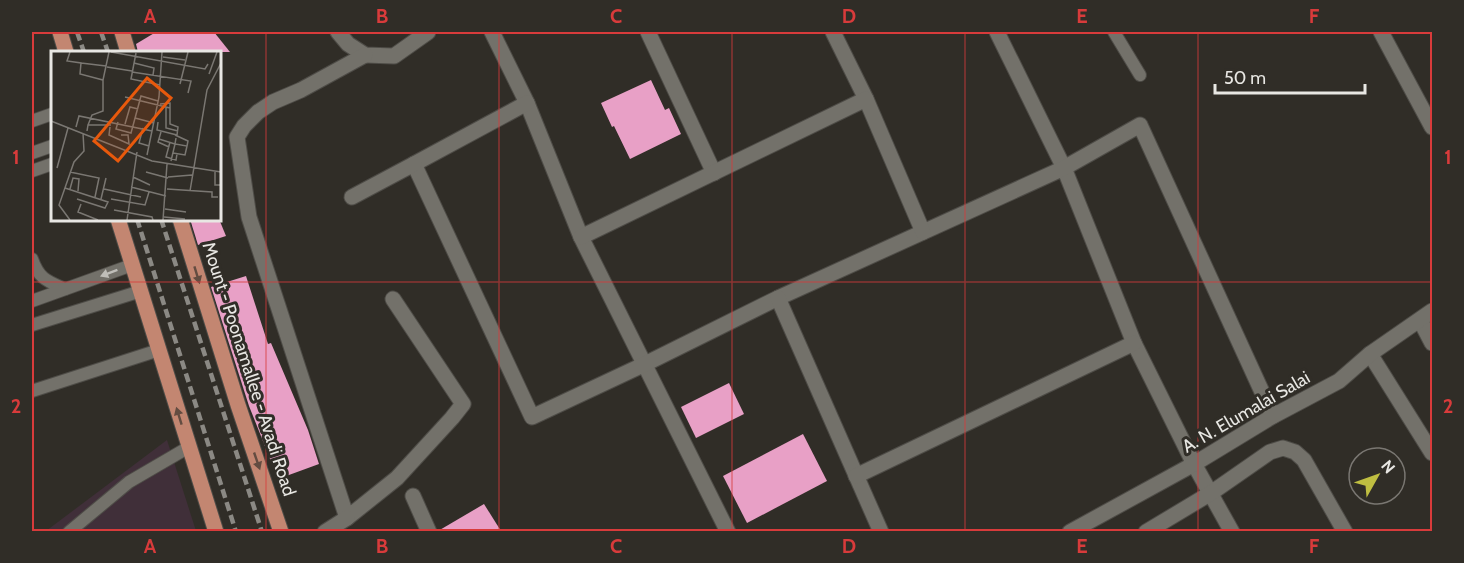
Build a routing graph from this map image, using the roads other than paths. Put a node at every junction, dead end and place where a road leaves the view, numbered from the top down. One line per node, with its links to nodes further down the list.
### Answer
1 (60, 32): 11 (main road)
2 (122, 32): 12 (main road)
3 (338, 32): 13 (street)
4 (428, 32): 13 (street)
5 (492, 32): 16 (street)
6 (648, 32): 26 (street)
7 (833, 32): 15 (street)
8 (997, 32): 24 (street)
9 (1114, 32): 14 (lane)
10 (1381, 32): 19 (street)
11 (66, 51)
12 (128, 51)
13 (365, 55): 54 (street)
14 (1140, 75)
15 (866, 99): 26 (street); 30 (street)
16 (527, 103): 22 (street); 31 (street)
17 (51, 114): 18 (lane)
18 (32, 121)
19 (1432, 127)
20 (51, 146): 21 (lane)
21 (32, 153)
22 (414, 164): 27 (street); 45 (street)
23 (50, 165): 25 (lane)
24 (1064, 168): 30 (street); 41 (street); 47 (street)
25 (32, 171)
26 (714, 173): 31 (street)
27 (352, 196)
28 (118, 220): 33 (main road)
29 (180, 220): 58 (main road, Mount - Poonamallee - Avadi Road, one-way to 58)
30 (923, 232): 36 (street)
31 (581, 237): 45 (street)
32 (32, 259): 34 (lane)
33 (132, 265): 34 (lane, one-way to 34); 35 (main road)
34 (65, 289): 38 (lane)
35 (141, 291): 40 (lane); 43 (main road)
36 (778, 298): 45 (street); 51 (street)
37 (393, 299): 54 (street)
38 (32, 301)
39 (1426, 315): 42 (street); 44 (street, A. N. Elumalai Salai)
40 (32, 325)
41 (1134, 343): 50 (street); 51 (street)
42 (1432, 343)
43 (159, 350): 46 (lane); 48 (main road, one-way to 43)
44 (1370, 354): 47 (street, A. N. Elumalai Salai); 49 (street)
45 (645, 364): 55 (street)
46 (32, 390)
47 (1273, 416): 50 (street, A. N. Elumalai Salai)
48 (189, 447): 56 (lane); 57 (main road)
49 (1432, 453)
50 (1194, 464): 52 (street); 62 (street, A. N. Elumalai Salai)
51 (856, 476): 61 (street)
52 (1211, 493): 63 (street); 64 (street); 65 (street)
53 (413, 496): 60 (street)
54 (347, 518): 59 (street)
55 (723, 530)
56 (69, 531)
57 (216, 531)
58 (281, 531)
59 (325, 531)
60 (429, 531)
61 (881, 531)
62 (1070, 531)
63 (1146, 531)
64 (1232, 531)
65 (1345, 531)

